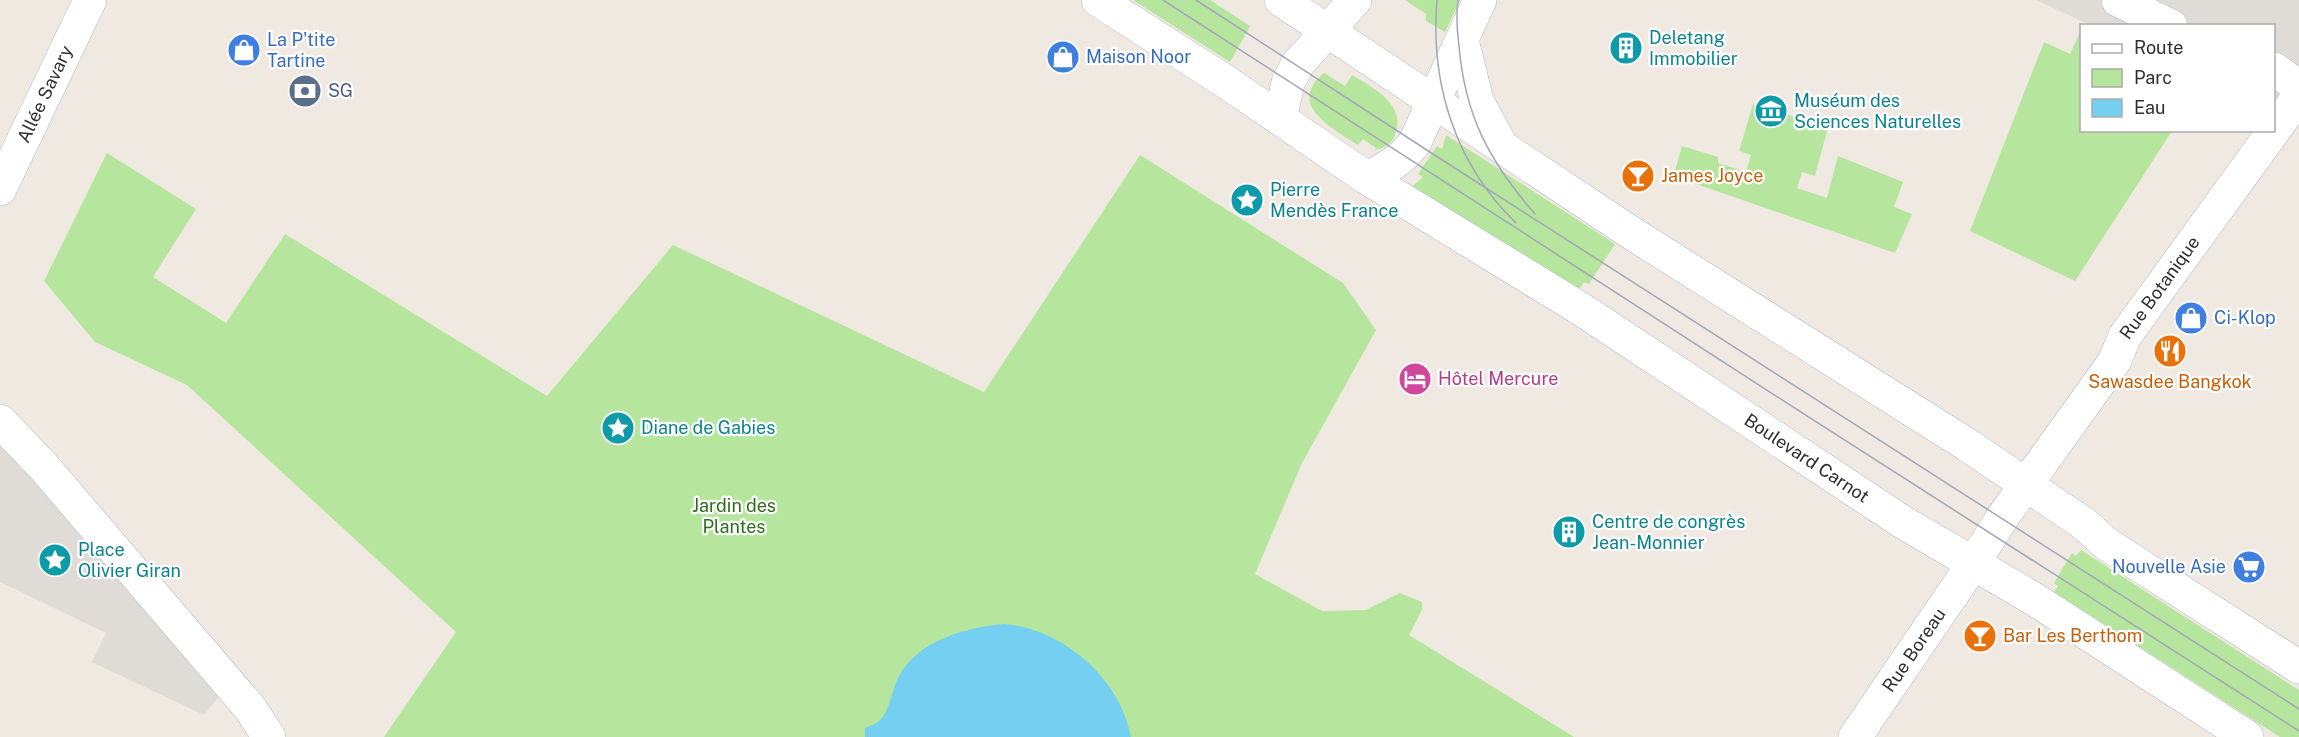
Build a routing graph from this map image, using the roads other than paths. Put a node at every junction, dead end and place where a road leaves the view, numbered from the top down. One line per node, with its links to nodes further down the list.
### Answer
1 (90, 0): 19 (main road, Allée Savary)
2 (1098, 0): 14 (main road, Boulevard Carnot)
3 (1281, 0): 8 (main road)
4 (1355, 0): 8 (main road)
5 (1480, 0): 9 (main road)
6 (2118, 0): 7 (main road)
7 (2167, 24)
8 (1326, 31): 13 (main road); 14 (main road)
9 (1462, 40): 13 (main road); 17 (main road)
10 (2275, 70): 11 (main road)
11 (2299, 87)
12 (2299, 96): 15 (main road, Rue Botanique)
13 (1422, 105): 17 (main road); 18 (main road)
14 (1280, 119): 18 (main road, Boulevard Carnot)
15 (2275, 129)
16 (2273, 132): 21 (main road, Rue Botanique)
17 (1503, 149): 21 (main road)
18 (1367, 178): 22 (main road, Boulevard Carnot)
19 (0, 189)
20 (0, 421): 24 (main road)
21 (2026, 483): 22 (main road, Rue Botanique); 23 (main road)
22 (1973, 564): 25 (main road, Rue Boreau); 26 (main road, Boulevard Carnot)
23 (2299, 667)
24 (269, 737)
25 (1855, 737)
26 (2247, 737)

